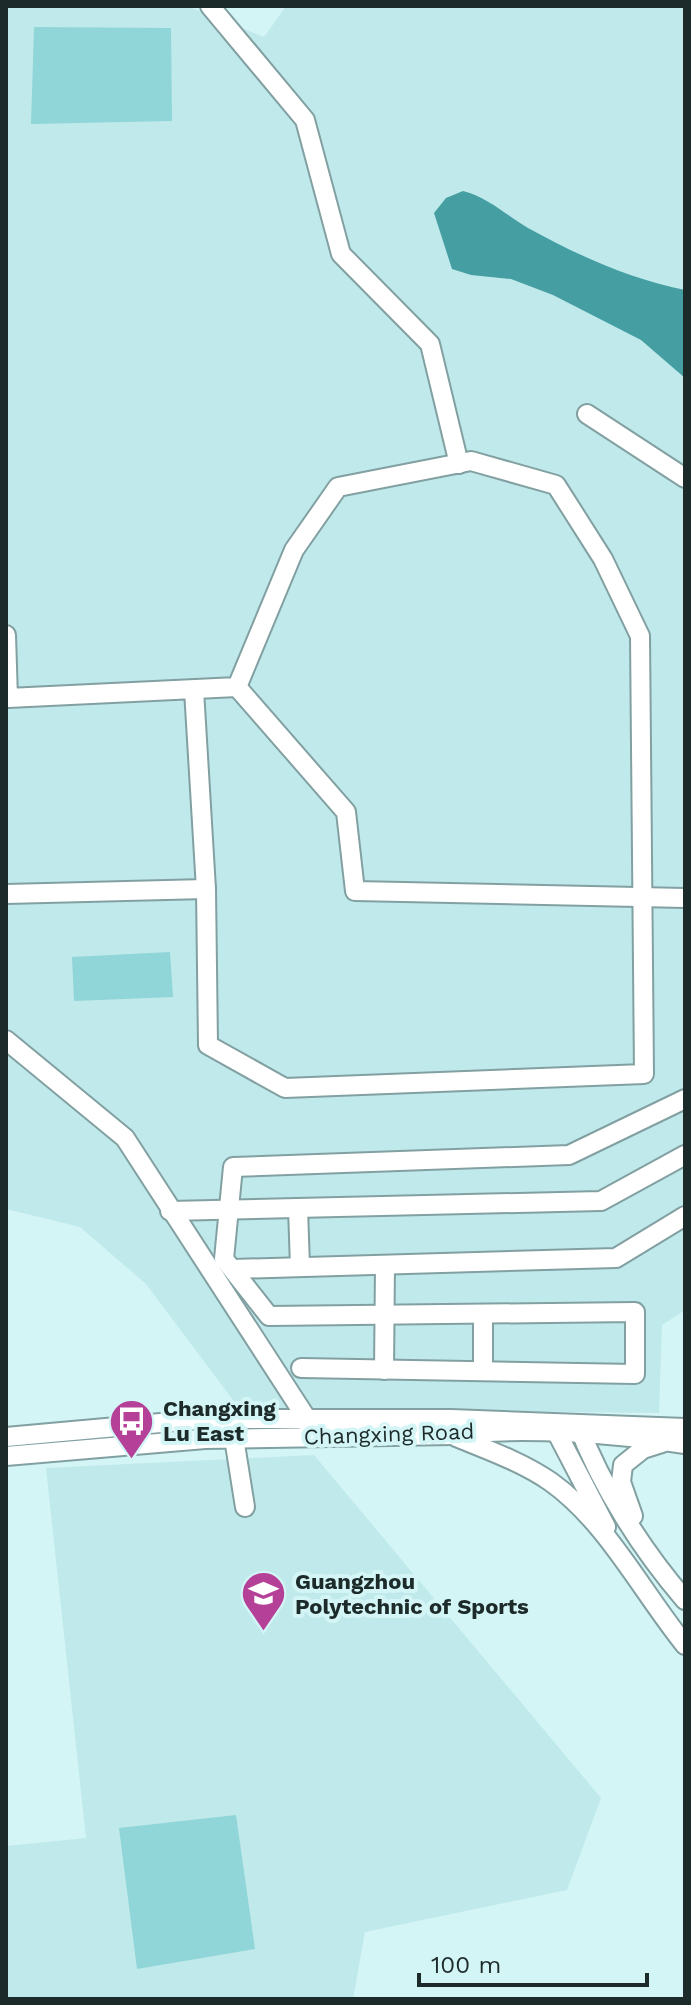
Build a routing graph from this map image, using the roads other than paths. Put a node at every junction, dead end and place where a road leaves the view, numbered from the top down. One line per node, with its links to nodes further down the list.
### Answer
1 (210, 6): 3 (street)
2 (587, 414): 4 (street)
3 (459, 464): 6 (street); 10 (street)
4 (685, 478)
5 (6, 635): 7 (street)
6 (237, 687): 7 (street); 10 (street)
7 (194, 690): 8 (street)
8 (206, 889): 9 (street); 10 (street)
9 (6, 894)
10 (642, 896): 11 (street)
11 (685, 898)
12 (6, 1040): 17 (street)
13 (685, 1099): 16 (street)
14 (685, 1155): 15 (street)
15 (298, 1208): 16 (street); 20 (street)
16 (231, 1210): 17 (street); 21 (street)
17 (170, 1211): 27 (street)
18 (685, 1216): 19 (street)
19 (385, 1265): 20 (street); 23 (street)
20 (300, 1267): 21 (street)
21 (233, 1269): 23 (street)
22 (483, 1314): 23 (street); 26 (street); 26 (street)
23 (384, 1315): 25 (street)
24 (301, 1368): 25 (street)
25 (384, 1370): 26 (street)
26 (483, 1371)
27 (309, 1428): 28 (street, Changxing Road); 31 (street, Changxing Road); 32 (street, Changxing Road); 33 (street, Changxing Road)
28 (557, 1428): 29 (street, Changxing Road); 31 (street, Changxing Road); 39 (street)
29 (579, 1428): 30 (street); 34 (street); 38 (street)
30 (685, 1428)
31 (453, 1435): 39 (street)
32 (6, 1437)
33 (234, 1438): 36 (street, Changxing Road); 37 (street)
34 (665, 1441): 35 (street); 38 (street)
35 (685, 1444)
36 (6, 1456)
37 (245, 1507)
38 (636, 1535): 40 (street)
39 (620, 1556): 41 (street)
40 (685, 1600)
41 (685, 1645)

